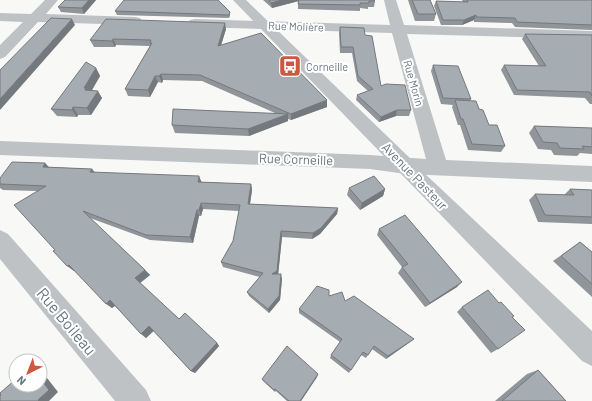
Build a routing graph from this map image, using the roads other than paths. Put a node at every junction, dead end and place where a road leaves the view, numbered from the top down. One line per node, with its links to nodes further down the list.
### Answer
1 (52, 0): 5 (street)
2 (239, 0): 8 (street, Avenue Pasteur)
3 (390, 0): 9 (street, Rue Morin)
4 (0, 17): 5 (street)
5 (35, 18): 6 (street); 11 (street)
6 (147, 22)
7 (179, 22): 8 (street, Rue Molière)
8 (264, 25): 9 (street, Rue Molière); 13 (street, Avenue Pasteur)
9 (399, 30): 10 (street, Rue Molière); 14 (street, Rue Morin)
10 (592, 35)
11 (0, 54)
12 (0, 148): 13 (street, Rue Corneille)
13 (406, 166): 14 (street, Rue Corneille); 17 (street, Avenue Pasteur)
14 (438, 167): 15 (street, Rue Corneille)
15 (592, 174)
16 (0, 241): 18 (street, Rue Boileau)
17 (592, 351)
18 (135, 401)

